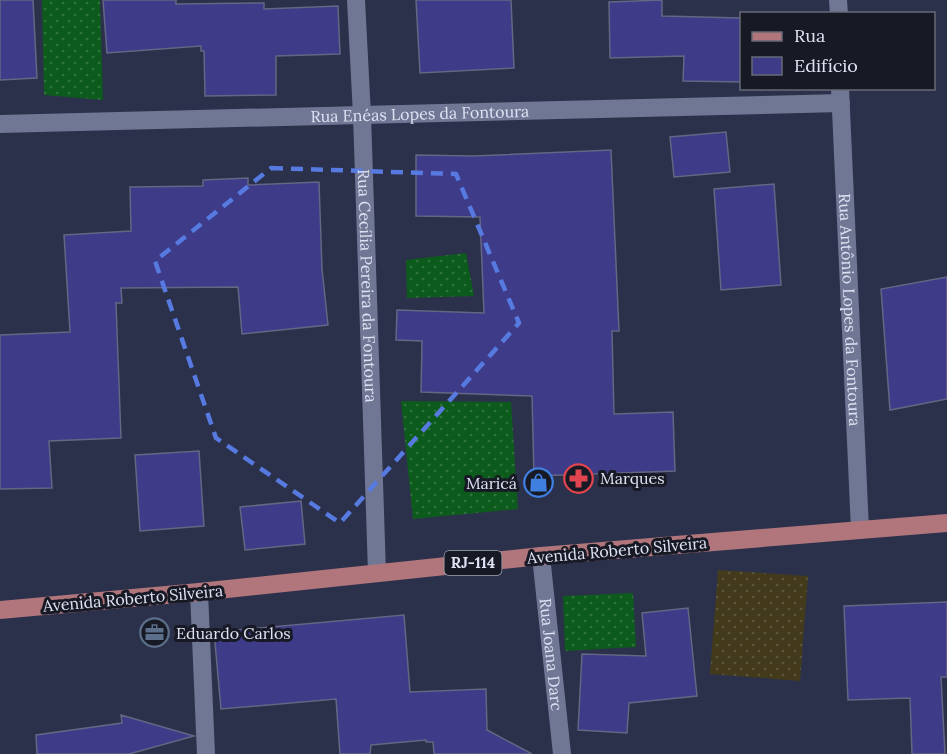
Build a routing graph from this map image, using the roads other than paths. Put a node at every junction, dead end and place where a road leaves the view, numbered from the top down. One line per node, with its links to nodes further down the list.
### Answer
1 (356, 0): 3 (street, Rua Cecília Pereira da Fontoura)
2 (841, 96): 3 (street, Rua Enéas Lopes da Fontoura); 6 (street, Rua Antônio Lopes da Fontoura)
3 (362, 115): 4 (street, Rua Enéas Lopes da Fontoura); 8 (street, Rua Cecília Pereira da Fontoura)
4 (0, 124)
5 (947, 524): 6 (main road, Avenida Roberto Silveira / RJ-114)
6 (860, 530): 7 (main road, Avenida Roberto Silveira / RJ-114)
7 (541, 556): 8 (main road, Avenida Roberto Silveira / RJ-114); 12 (street, Rua Joana Darc)
8 (377, 573): 9 (main road, Avenida Roberto Silveira / RJ-114)
9 (199, 592): 10 (main road, Avenida Roberto Silveira / RJ-114); 11 (street)
10 (0, 610)
11 (206, 754)
12 (562, 754)

